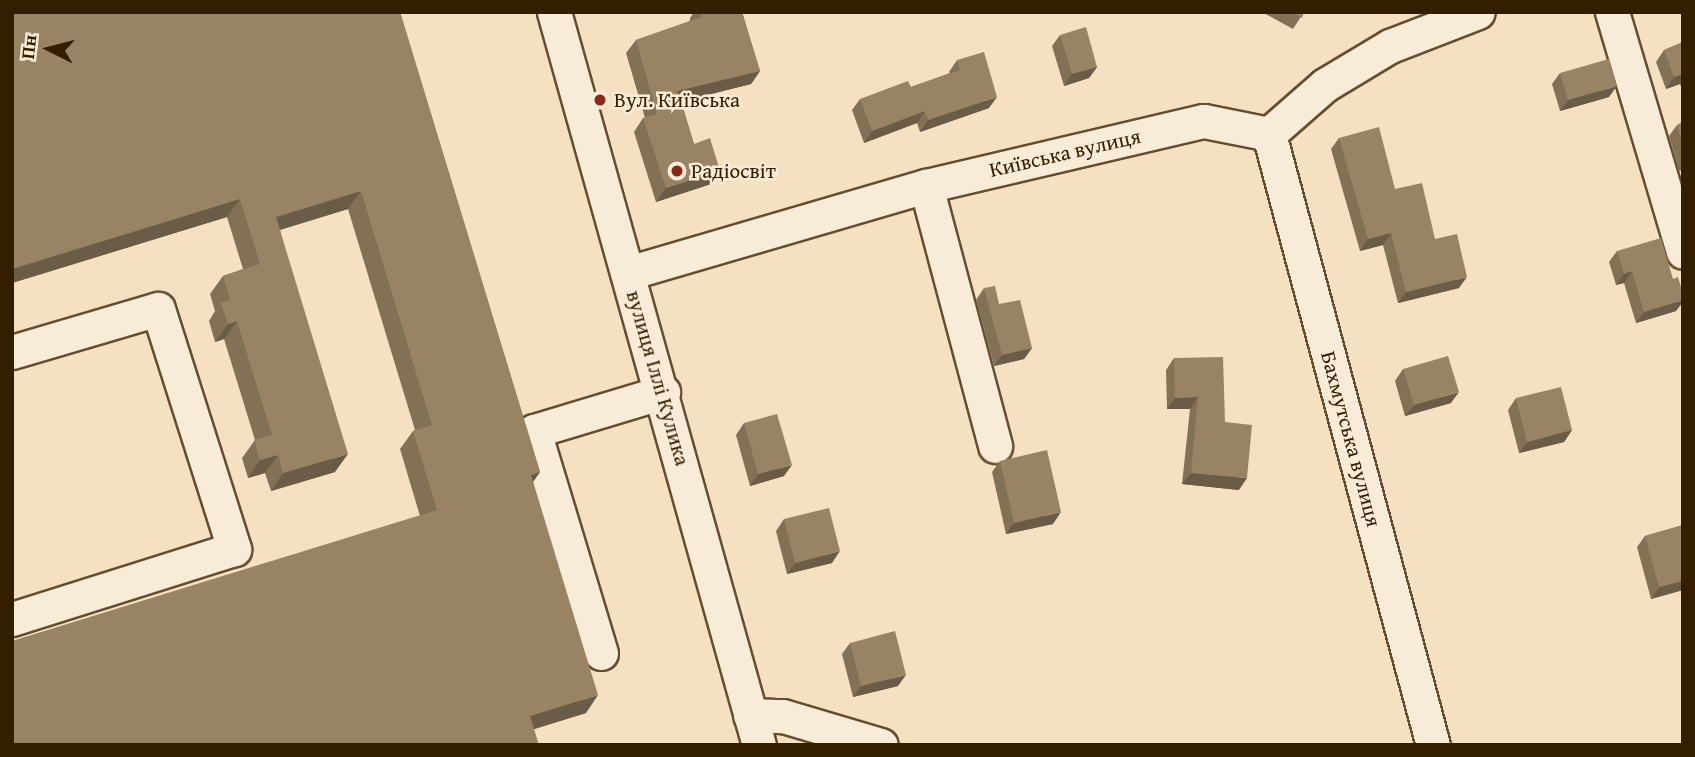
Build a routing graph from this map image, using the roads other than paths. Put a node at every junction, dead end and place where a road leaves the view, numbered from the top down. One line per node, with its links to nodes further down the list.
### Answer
1 (554, 12): 7 (street, вулиця Іллі Кулика)
2 (1478, 12): 4 (street)
3 (1612, 12): 6 (street)
4 (1269, 134): 5 (street, Київська вулиця); 15 (street, Бахмутська вулиця)
5 (926, 186): 7 (street, Київська вулиця); 10 (street)
6 (1683, 252)
7 (628, 273): 9 (street, вулиця Іллі Кулика)
8 (12, 352): 11 (street)
9 (663, 392): 12 (street); 13 (street, вулиця Іллі Кулика)
10 (995, 446)
11 (12, 619)
12 (601, 653)
13 (755, 730): 14 (street)
14 (881, 745)
15 (1433, 745)

